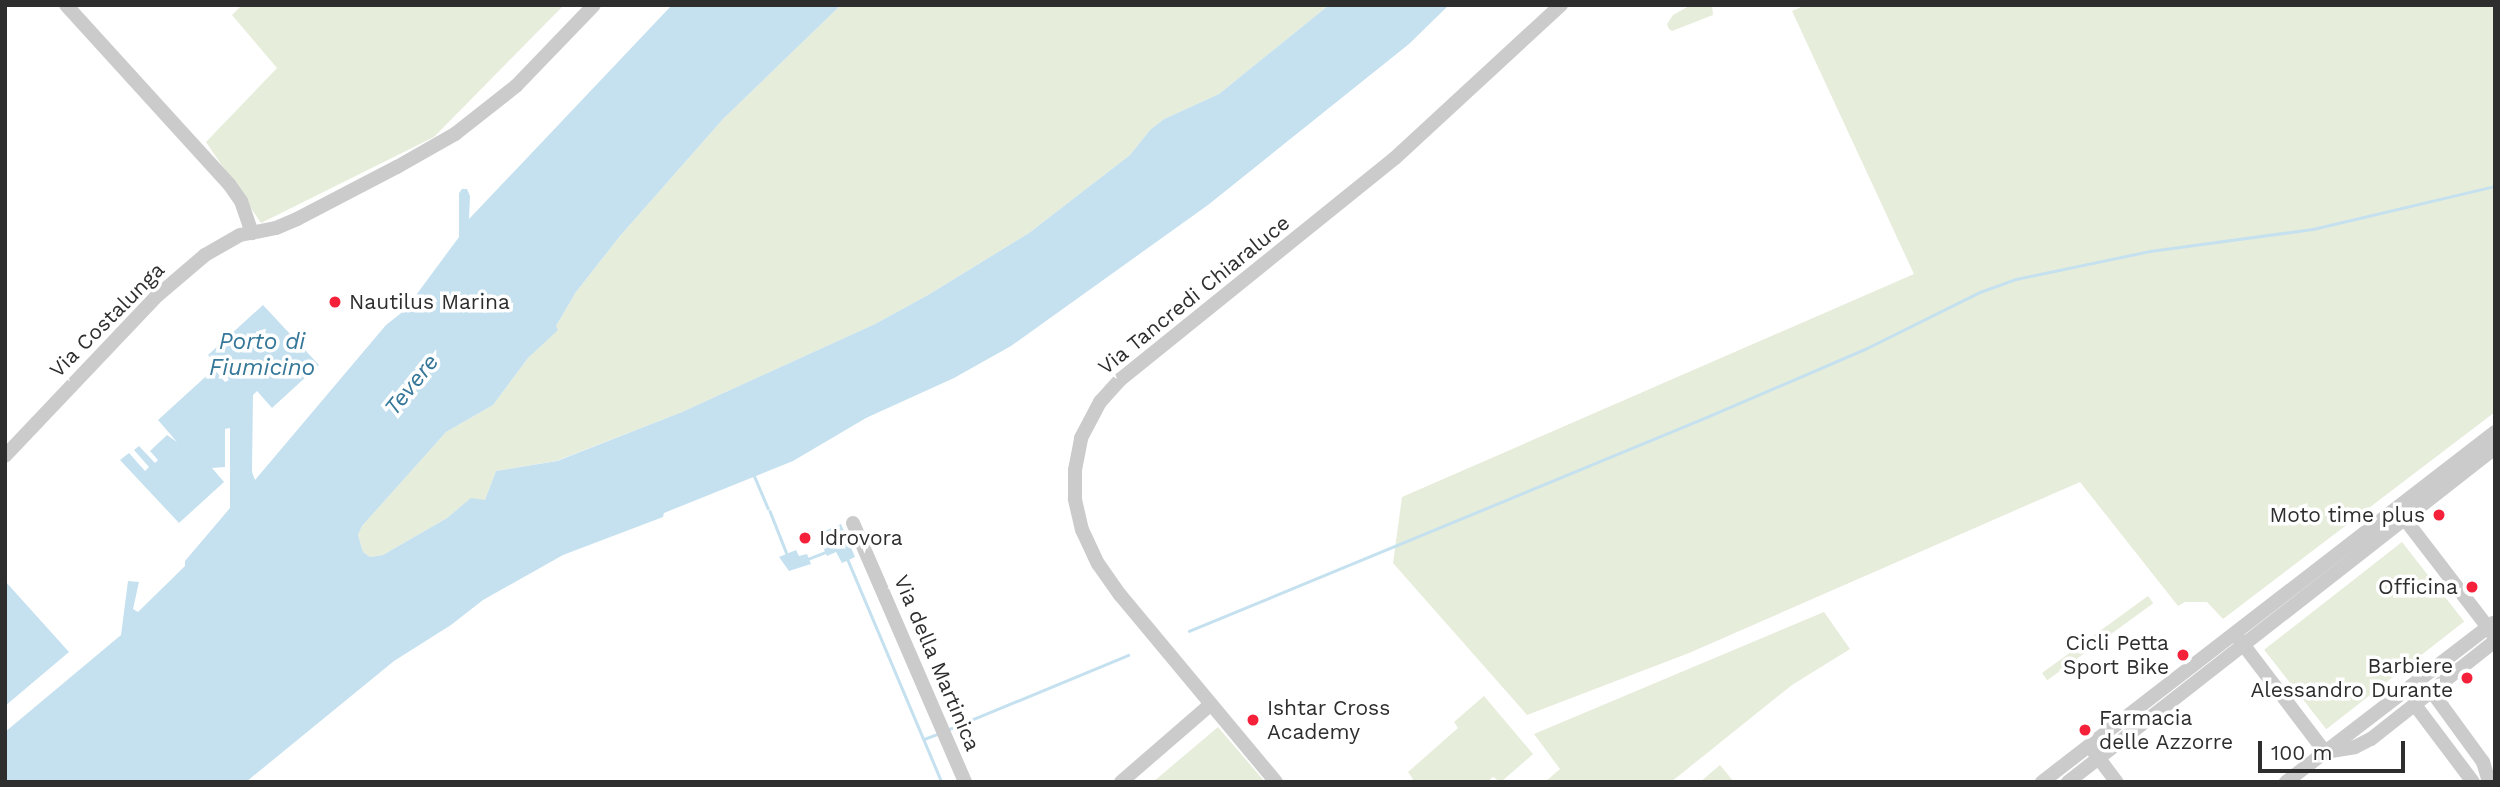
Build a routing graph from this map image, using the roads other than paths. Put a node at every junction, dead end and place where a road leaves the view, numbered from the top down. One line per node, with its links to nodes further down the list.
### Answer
1 (66, 5): 4 (street)
2 (594, 5): 4 (street, Via Costalunga)
3 (1561, 5): 13 (street, Via Tancredi Chiaraluce)
4 (252, 233): 7 (street, Via Costalunga)
5 (2495, 432): 8 (street)
6 (2495, 448): 8 (street)
7 (5, 456)
8 (2401, 513): 10 (street); 11 (street)
9 (853, 523): 18 (street, Via della Martinica)
10 (2491, 625): 12 (street); 16 (street)
11 (2239, 639): 15 (street); 16 (street); 17 (street)
12 (2432, 692): 14 (street); 26 (street)
13 (1210, 704): 19 (street); 20 (street, Via Tancredi Chiaraluce)
14 (2414, 705): 16 (street); 25 (street)
15 (2089, 745): 17 (street); 21 (street)
16 (2325, 752): 24 (street)
17 (2099, 758): 22 (street); 23 (street)
18 (965, 782)
19 (1121, 782)
20 (1276, 782)
21 (2042, 782)
22 (2068, 782)
23 (2117, 782)
24 (2286, 782)
25 (2473, 782)
26 (2489, 782)

